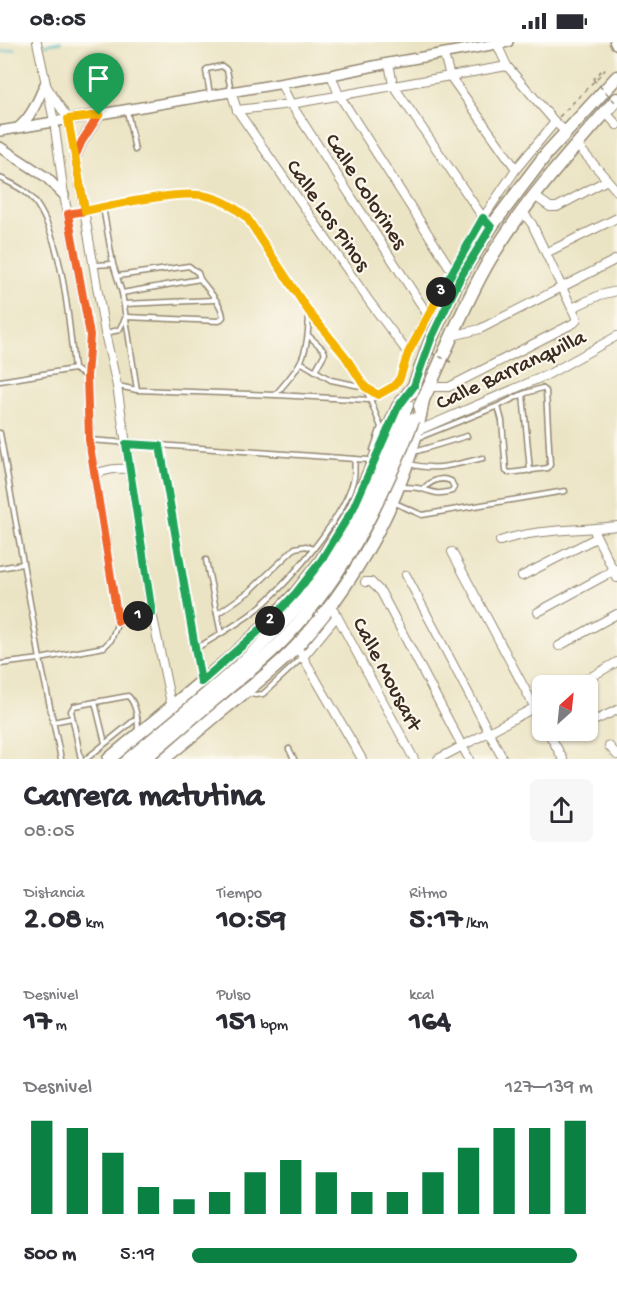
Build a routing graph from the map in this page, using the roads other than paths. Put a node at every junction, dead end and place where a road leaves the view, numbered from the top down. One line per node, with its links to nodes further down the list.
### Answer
1 (36, 42): 10 (street)
2 (508, 42): 3 (street)
3 (497, 44): 4 (street); 6 (street)
4 (444, 55): 5 (street); 8 (street)
5 (388, 63): 7 (street); 12 (street)
6 (507, 66): 8 (street); 24 (street)
7 (331, 75): 11 (street); 15 (street)
8 (450, 76): 12 (street); 33 (street)
9 (617, 77): 28 (main road)
10 (45, 84): 22 (street); 23 (street); 26 (street)
11 (281, 84): 13 (street); 17 (street, Calle Colorines)
12 (393, 85): 15 (street); 44 (street)
13 (231, 91): 14 (street); 14 (lane); 19 (street, Calle Los Pinos)
14 (210, 95): 18 (street)
15 (339, 95): 17 (street); 50 (street)
16 (617, 99): 20 (main road)
17 (291, 104): 19 (street); 60 (street, Calle Colorines)
18 (127, 110): 21 (street); 31 (lane)
19 (237, 110): 66 (street, Calle Los Pinos)
20 (605, 112): 25 (street); 29 (main road)
21 (99, 115): 22 (street); 32 (street)
22 (68, 119): 23 (street); 32 (street)
23 (54, 121): 26 (street); 37 (street)
24 (555, 122): 28 (street); 33 (street)
25 (617, 125)
26 (19, 127): 27 (street)
27 (0, 131)
28 (566, 132): 44 (main road)
29 (576, 144): 35 (street); 38 (main road)
30 (0, 147): 37 (street)
31 (135, 150)
32 (75, 157): 40 (street)
33 (516, 169): 44 (street)
34 (0, 178): 68 (lane)
35 (607, 180): 36 (street); 38 (street)
36 (617, 191)
37 (64, 195): 42 (street)
38 (533, 195): 41 (main road)
39 (103, 207): 40 (lane); 48 (lane); 59 (lane)
40 (85, 211): 42 (lane); 49 (street)
41 (522, 211): 46 (street); 65 (main road)
42 (68, 214): 70 (street)
43 (617, 218): 46 (street)
44 (487, 222): 45 (main road)
45 (473, 246): 50 (street); 73 (main road)
46 (546, 254): 53 (street)
47 (617, 259): 53 (street)
48 (113, 264): 49 (lane); 51 (lane)
49 (95, 265): 62 (street)
50 (452, 271): 60 (street)
51 (118, 276): 52 (lane); 55 (lane)
52 (200, 279): 55 (lane); 56 (lane)
53 (562, 287): 58 (street); 65 (street)
54 (617, 291): 58 (street)
55 (122, 293): 57 (lane)
56 (215, 300): 57 (lane); 61 (lane)
57 (123, 304): 61 (lane)
58 (572, 308): 75 (street)
59 (309, 312): 63 (lane); 74 (lane)
60 (428, 315): 66 (street)
61 (126, 317): 62 (lane); 76 (lane)
62 (105, 333): 72 (street)
63 (308, 336): 67 (lane); 69 (lane)
64 (617, 336): 82 (street, Calle Barranquilla)
65 (450, 337): 75 (main road)
66 (408, 353): 79 (lane)
67 (302, 363): 69 (lane); 78 (lane)
68 (74, 369): 70 (lane); 71 (lane)
69 (315, 371): 74 (lane)
70 (87, 377): 85 (street)
71 (0, 381)
72 (117, 386): 76 (lane); 86 (street)
73 (414, 386): 97 (main road); 156 (main road, bridge)
74 (365, 387): 79 (lane); 80 (lane)
75 (428, 387): 82 (main road)
76 (137, 390): 78 (lane)
77 (523, 393): 81 (lane); 95 (lane); 95 (lane)
78 (275, 395): 80 (lane)
79 (378, 395): 80 (lane)
80 (370, 400): 91 (lane)
81 (498, 406): 82 (lane); 95 (lane)
82 (415, 430): 88 (main road); 157 (main road, bridge)
83 (0, 433): 92 (lane)
84 (467, 436): 88 (lane)
85 (89, 440): 86 (lane); 96 (street)
86 (126, 444): 87 (lane); 94 (street)
87 (160, 446): 90 (lane); 125 (lane)
88 (408, 458): 89 (lane); 98 (main road)
89 (483, 458)
90 (354, 459): 91 (lane); 104 (lane)
91 (369, 460): 97 (lane)
92 (6, 467): 93 (lane); 109 (lane)
93 (0, 468)
94 (130, 469): 96 (street); 117 (street)
95 (530, 471)
96 (94, 475): 121 (street)
97 (366, 481): 104 (main road)
98 (397, 486): 99 (lane); 101 (main road)
99 (423, 489): 99 (lane)
100 (565, 491): 101 (lane)
101 (392, 502): 115 (main road)
102 (617, 526): 103 (street)
103 (595, 533): 105 (street); 111 (street); 113 (street)
104 (331, 535): 106 (lane); 131 (main road)
105 (500, 541)
106 (313, 549): 118 (lane); 122 (lane)
107 (452, 552): 133 (street)
108 (206, 560): 118 (lane)
109 (22, 564): 110 (lane); 127 (lane)
110 (0, 568)
111 (616, 573): 116 (street)
112 (406, 574): 143 (street)
113 (522, 576)
114 (365, 582): 148 (street)
115 (330, 605): 120 (street, Calle Mousart); 123 (main road)
116 (538, 612)
117 (152, 613): 121 (street); 135 (street)
118 (218, 614): 122 (lane)
119 (617, 614): 124 (street)
120 (338, 616): 126 (street); 162 (street, Calle Mousart)
121 (118, 621): 127 (lane)
122 (221, 634): 125 (lane)
123 (296, 645): 126 (street); 132 (main road)
124 (559, 646)
125 (195, 649): 131 (lane)
126 (304, 656): 132 (lane); 161 (street)
127 (40, 659): 129 (lane); 142 (lane)
128 (617, 662): 130 (street)
129 (0, 664)
130 (594, 675)
131 (201, 682): 135 (main road); 138 (main road)
132 (245, 692): 138 (main road)
133 (532, 701)
134 (95, 702): 139 (lane); 140 (lane); 146 (lane)
135 (171, 705): 144 (main road); 147 (street)
136 (532, 709): 143 (street)
137 (617, 710): 141 (street)
138 (221, 711): 147 (main road)
139 (72, 718): 142 (lane); 153 (lane)
140 (137, 718): 144 (lane); 146 (lane)
141 (598, 719)
142 (53, 722): 152 (lane)
143 (489, 731): 148 (street); 165 (street)
144 (138, 734): 155 (main road); 158 (main road)
145 (553, 741): 166 (street)
146 (105, 743): 154 (lane)
147 (182, 743): 159 (main road)
148 (463, 746): 163 (street); 164 (street)
149 (609, 746): 151 (street)
150 (289, 749): 160 (lane)
151 (617, 754)
152 (61, 759)
153 (81, 759)
154 (86, 759)
155 (109, 759)
156 (129, 759)
157 (144, 759)
158 (156, 759)
159 (163, 759)
160 (294, 759)
161 (362, 759)
162 (414, 759)
163 (438, 759)
164 (470, 759)
165 (503, 759)
166 (563, 759)

